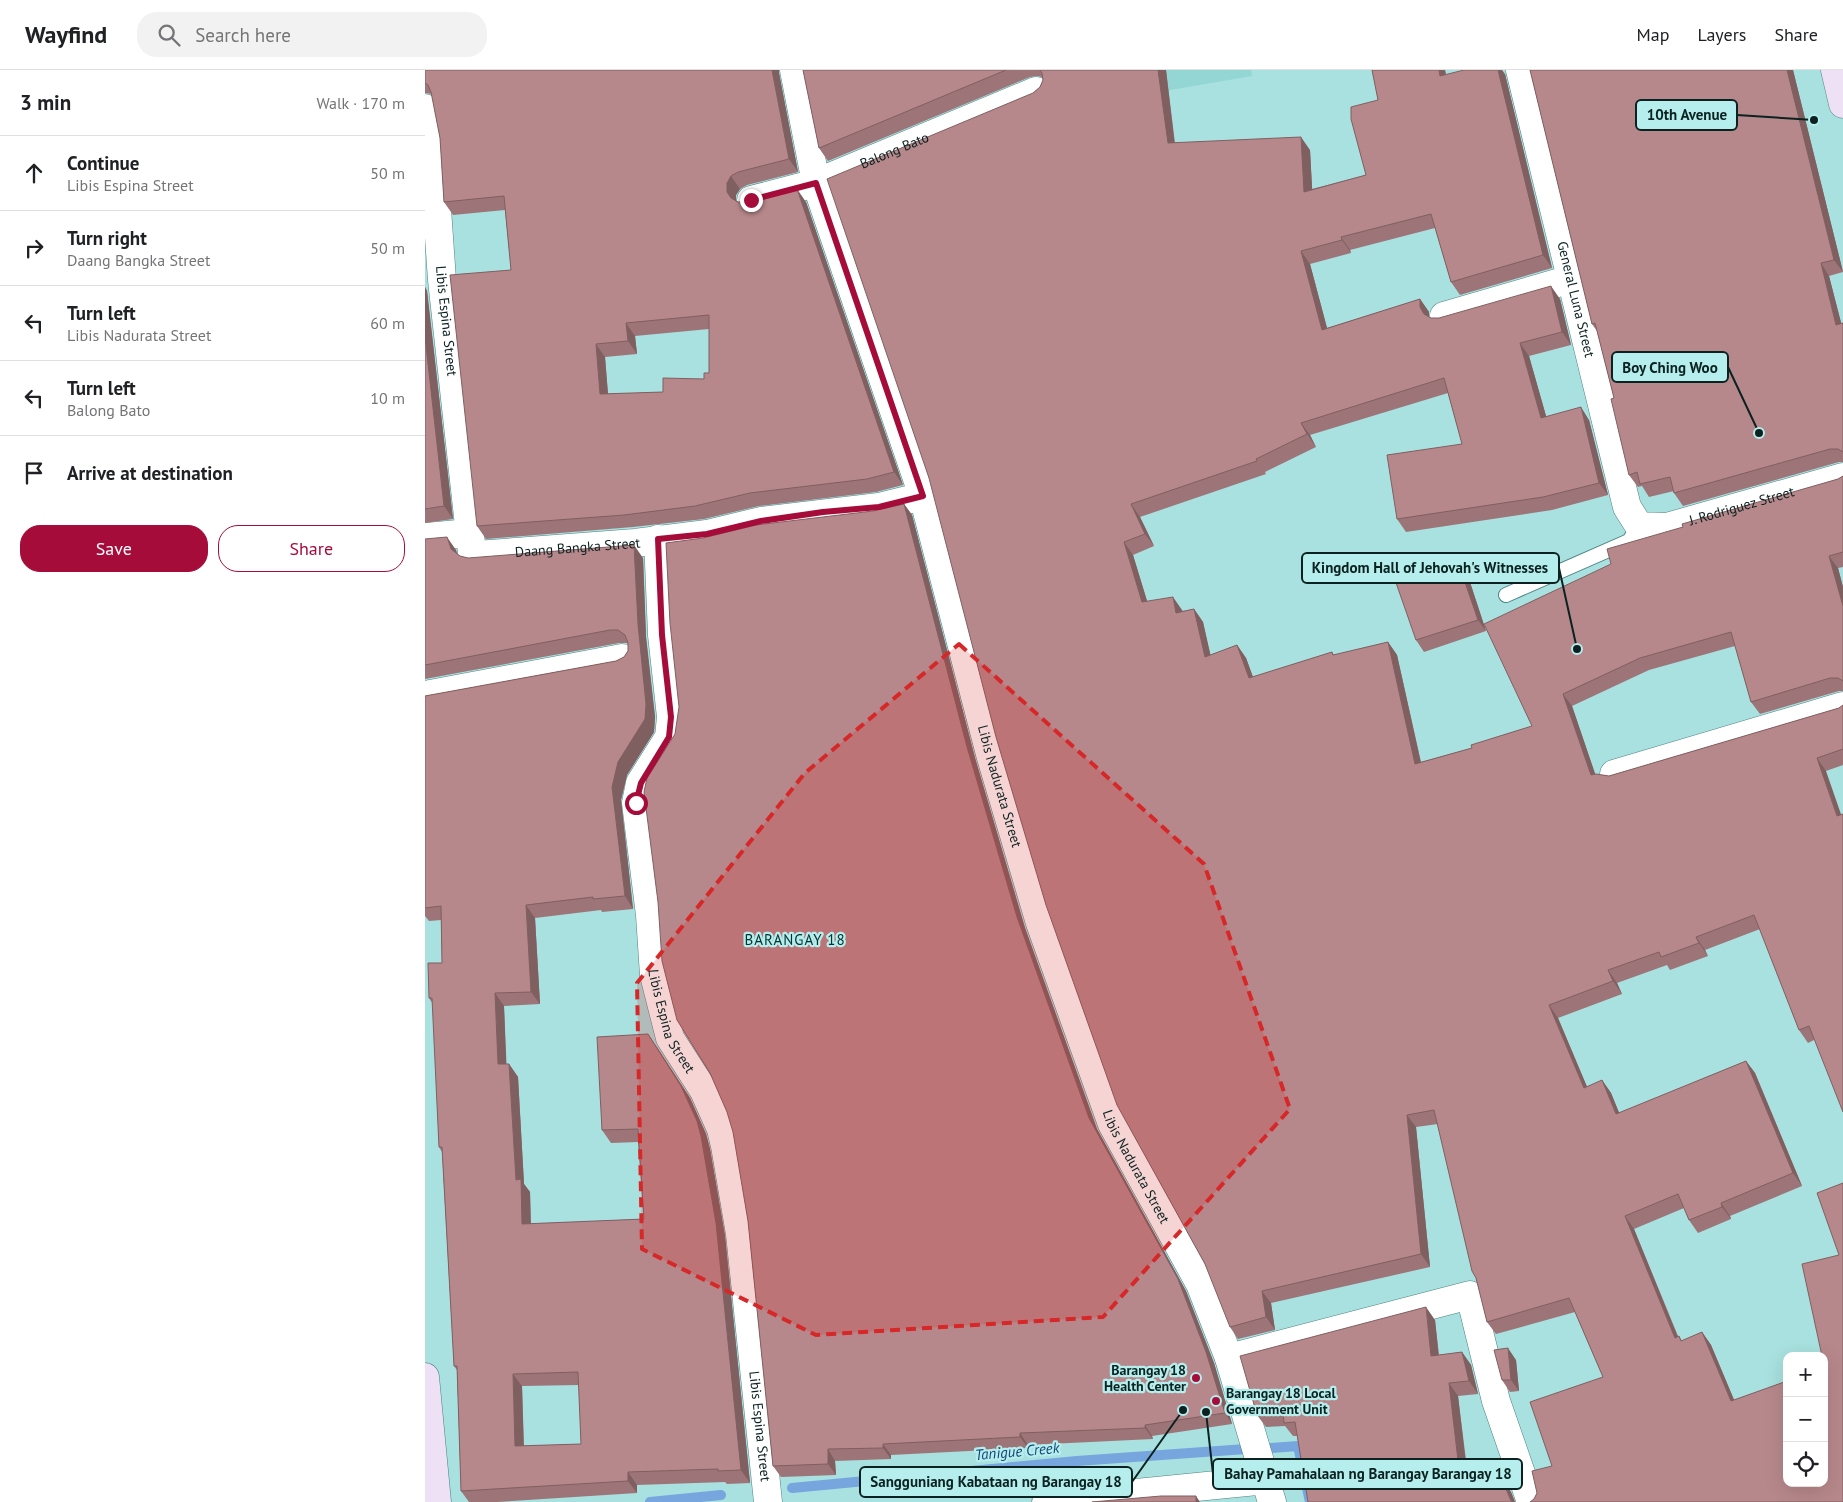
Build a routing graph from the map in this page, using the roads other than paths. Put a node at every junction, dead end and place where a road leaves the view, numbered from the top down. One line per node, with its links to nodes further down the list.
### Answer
1 (794, 70): 7 (street, Libis Nadurata Street)
2 (1520, 70): 9 (street, General Luna Street)
3 (1835, 70): 5 (street)
4 (1036, 91): 7 (street, Balong Bato)
5 (1843, 104)
6 (425, 108): 14 (street, Libis Espina Street)
7 (816, 183): 8 (street, Balong Bato); 12 (street, Libis Nadurata Street)
8 (751, 200)
9 (1571, 278): 10 (street); 13 (street, General Luna Street)
10 (1444, 316)
11 (1843, 477): 13 (street, J. Rodriguez Street)
12 (923, 496): 16 (street, Daang Bangka Street); 22 (street, Libis Nadurata Street)
13 (1639, 526): 17 (lane)
14 (469, 533): 15 (street); 16 (street, Daang Bangka Street)
15 (425, 537)
16 (658, 539): 26 (street, Libis Espina Street)
17 (1506, 595)
18 (622, 658): 19 (street)
19 (425, 695)
20 (1843, 706): 21 (street)
21 (1614, 774)
22 (1229, 1358): 24 (street, Libis Nadurata Street); 28 (street)
23 (425, 1377): 25 (street)
24 (1269, 1491): 27 (street)
25 (437, 1502)
26 (767, 1502)
27 (1046, 1502)
28 (1531, 1502)

